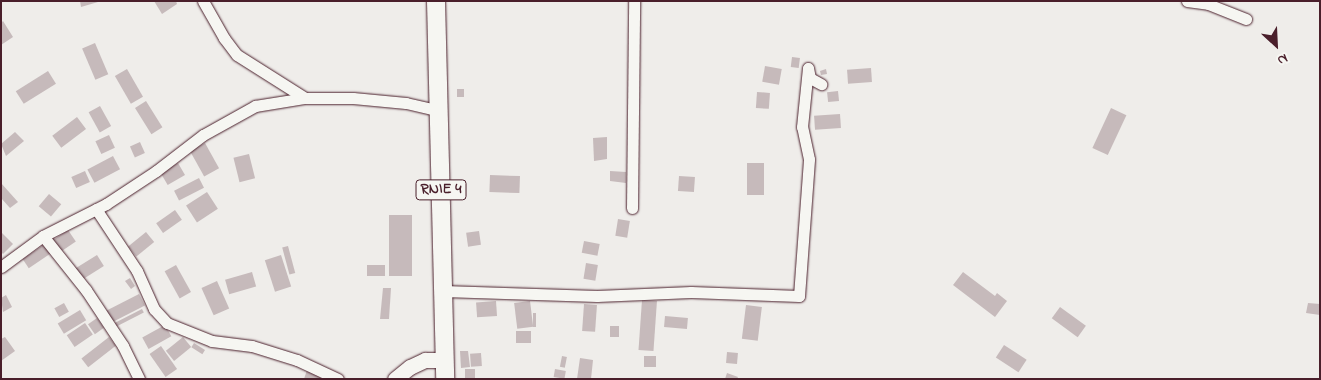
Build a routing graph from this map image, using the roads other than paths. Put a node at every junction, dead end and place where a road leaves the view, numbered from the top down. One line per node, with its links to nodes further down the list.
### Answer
1 (203, 1): 7 (street)
2 (436, 1): 8 (main road, RNIE 4)
3 (634, 1): 9 (street)
4 (1187, 1): 5 (street)
5 (1246, 19)
6 (821, 84): 13 (street)
7 (305, 98): 8 (street); 10 (street)
8 (440, 111): 13 (main road, RNIE 4)
9 (632, 208)
10 (96, 209): 11 (street); 16 (street)
11 (43, 236): 12 (street); 15 (street)
12 (1, 268)
13 (443, 291): 14 (main road, RNIE 4)
14 (445, 360): 17 (street); 18 (main road, RNIE 4)
15 (139, 379)
16 (338, 379)
17 (395, 379)
18 (446, 379)

